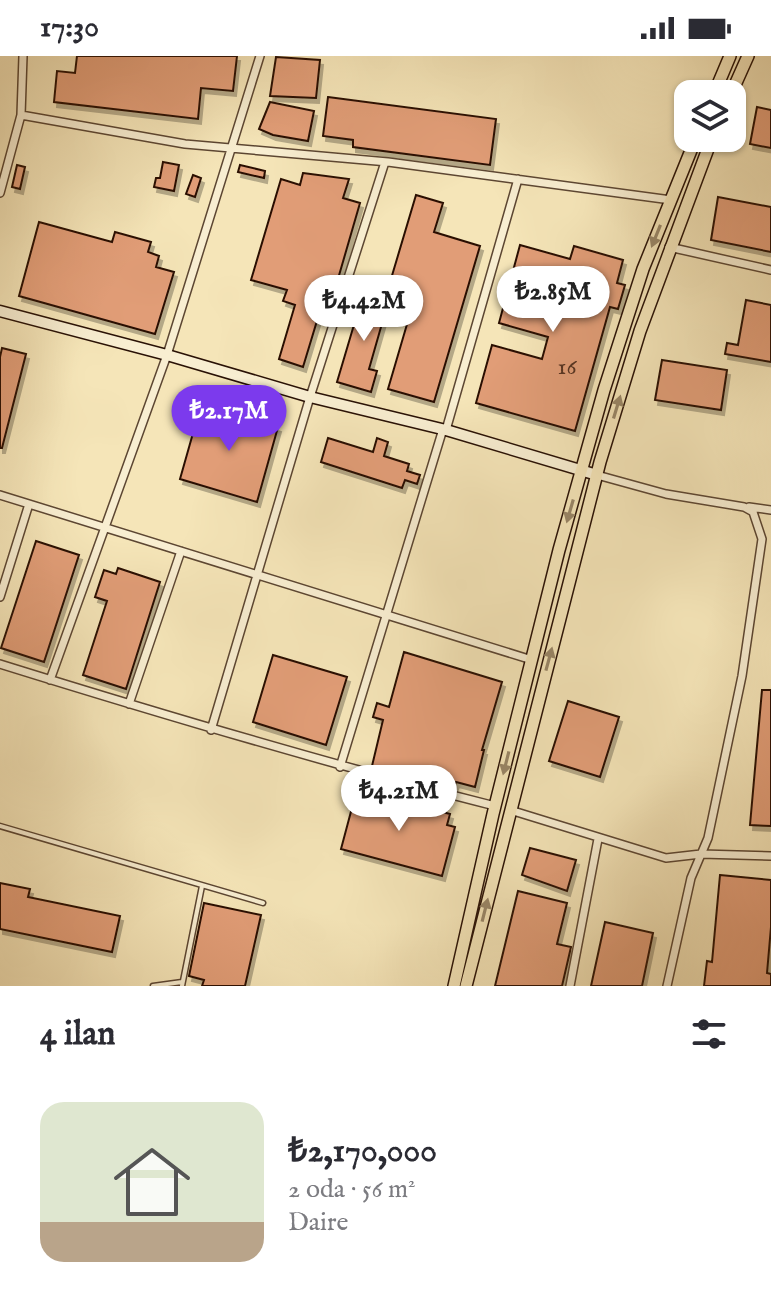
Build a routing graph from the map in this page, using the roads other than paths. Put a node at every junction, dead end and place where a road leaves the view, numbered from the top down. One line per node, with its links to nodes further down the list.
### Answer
1 (23, 56): 7 (street)
2 (260, 56): 8 (street)
3 (730, 56): 5 (main road)
4 (748, 56): 6 (main road)
5 (720, 80)
6 (737, 80)
7 (21, 115): 8 (street); 10 (street)
8 (229, 148): 13 (street); 20 (street)
9 (0, 149): 10 (street)
10 (11, 151): 15 (street)
11 (690, 152): 16 (main road)
12 (706, 152): 17 (main road)
13 (385, 162): 14 (street); 21 (street)
14 (518, 179): 16 (street); 22 (street)
15 (0, 193)
16 (671, 200): 23 (main road, one-way to 23)
17 (669, 247): 18 (street); 24 (main road, one-way to 17)
18 (771, 270)
19 (0, 311): 20 (street)
20 (167, 355): 21 (street); 29 (street)
21 (310, 397): 22 (street); 31 (street)
22 (445, 429): 23 (street); 33 (street)
23 (582, 470): 24 (street); 34 (main road, one-way to 34)
24 (597, 475): 27 (street); 41 (main road, one-way to 24)
25 (0, 495): 26 (street)
26 (29, 504): 29 (street); 32 (street)
27 (744, 507): 28 (street); 44 (street)
28 (771, 510)
29 (104, 527): 30 (street); 36 (street)
30 (181, 551): 31 (street); 37 (street)
31 (256, 574): 33 (street); 38 (street)
32 (0, 597)
33 (388, 615): 34 (street); 39 (street)
34 (532, 660): 40 (main road, one-way to 40)
35 (0, 664): 36 (street)
36 (50, 680): 37 (street)
37 (129, 704): 38 (street)
38 (211, 730): 39 (street)
39 (340, 767): 40 (street)
40 (495, 806): 50 (main road)
41 (510, 810): 43 (street); 51 (main road, one-way to 41)
42 (0, 826): 46 (lane)
43 (598, 839): 44 (street); 52 (street)
44 (701, 854): 45 (street); 53 (street)
45 (771, 856)
46 (202, 886): 47 (lane); 48 (lane)
47 (263, 903)
48 (182, 984): 49 (lane)
49 (153, 986)
50 (454, 986)
51 (467, 986)
52 (570, 986)
53 (667, 986)

